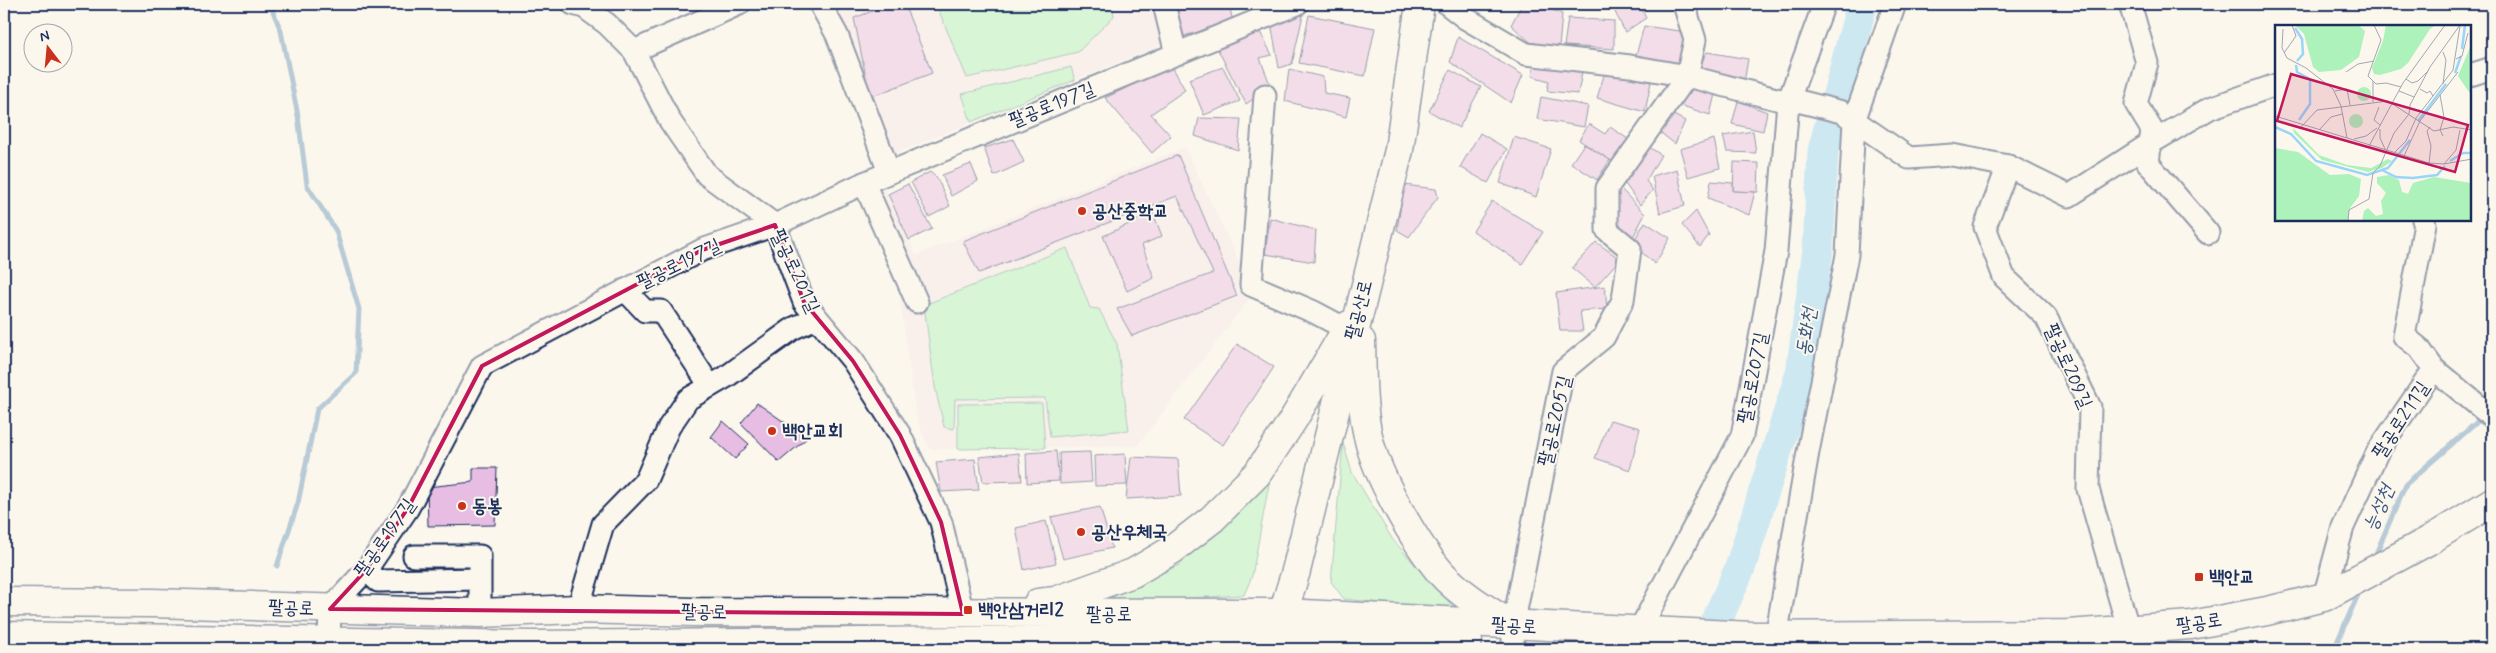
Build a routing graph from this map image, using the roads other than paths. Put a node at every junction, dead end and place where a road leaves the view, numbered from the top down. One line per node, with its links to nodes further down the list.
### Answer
1 (573, 4): 12 (street, 팔공로201길)
2 (739, 4): 12 (street)
3 (820, 4): 23 (street)
4 (1164, 4): 13 (street)
5 (1297, 4): 13 (street, 팔공로197길)
6 (1420, 4): 31 (main road, 팔공산로)
7 (1448, 4): 16 (street)
8 (1684, 4): 16 (street, 팔공로205길)
9 (1824, 4): 19 (street, 팔공로207길)
10 (1895, 4): 20 (street)
11 (2130, 4): 21 (street)
12 (634, 51): 26 (street, 팔공로201길)
13 (1176, 54): 23 (street, 팔공로197길)
14 (2492, 68): 15 (street)
15 (2471, 75)
16 (1687, 76): 19 (street); 50 (street, 팔공로205길)
17 (2275, 85): 21 (street)
18 (1265, 95): 31 (street)
19 (1793, 102): 20 (street); 46 (street, 팔공로207길)
20 (1848, 117): 22 (street); 49 (street)
21 (2151, 143): 22 (street); 27 (street)
22 (2008, 166): 47 (street, 팔공로209길)
23 (890, 172): 24 (street, 팔공로197길)
24 (864, 182): 26 (street, 팔공로197길); 29 (street)
25 (2424, 221): 32 (street, 팔공로211길)
26 (775, 225): 28 (street, 팔공로197길); 30 (street, 팔공로201길)
27 (2208, 233)
28 (625, 290): 33 (street); 37 (street, 팔공로197길)
29 (917, 302)
30 (816, 318): 33 (street); 44 (street, 팔공로201길)
31 (1353, 318): 44 (main road); 45 (main road, 팔공산로); 50 (main road)
32 (2434, 369): 34 (street); 39 (street, 팔공로211길)
33 (710, 386): 42 (street)
34 (2492, 417)
35 (2492, 502): 39 (main road, 팔공로)
36 (414, 556): 38 (street)
37 (366, 570): 38 (street); 41 (street, 팔공로197길)
38 (479, 579): 43 (street)
39 (2324, 597): 47 (main road, 팔공로)
40 (4, 602): 41 (main road, 팔공로)
41 (330, 609): 43 (main road, 팔공로); 51 (street)
42 (578, 609): 43 (main road, 팔공로); 44 (main road, 팔공로)
43 (480, 613)
44 (963, 614): 45 (main road, 팔공로)
45 (1282, 626): 50 (main road, 팔공로); 51 (main road, 팔공로)
46 (1639, 631): 49 (main road, 팔공로); 50 (main road, 팔공로)
47 (2128, 631): 49 (main road, 팔공로)
48 (4, 636): 51 (main road, 팔공로)
49 (1764, 636)
50 (1513, 639)
51 (329, 641)

